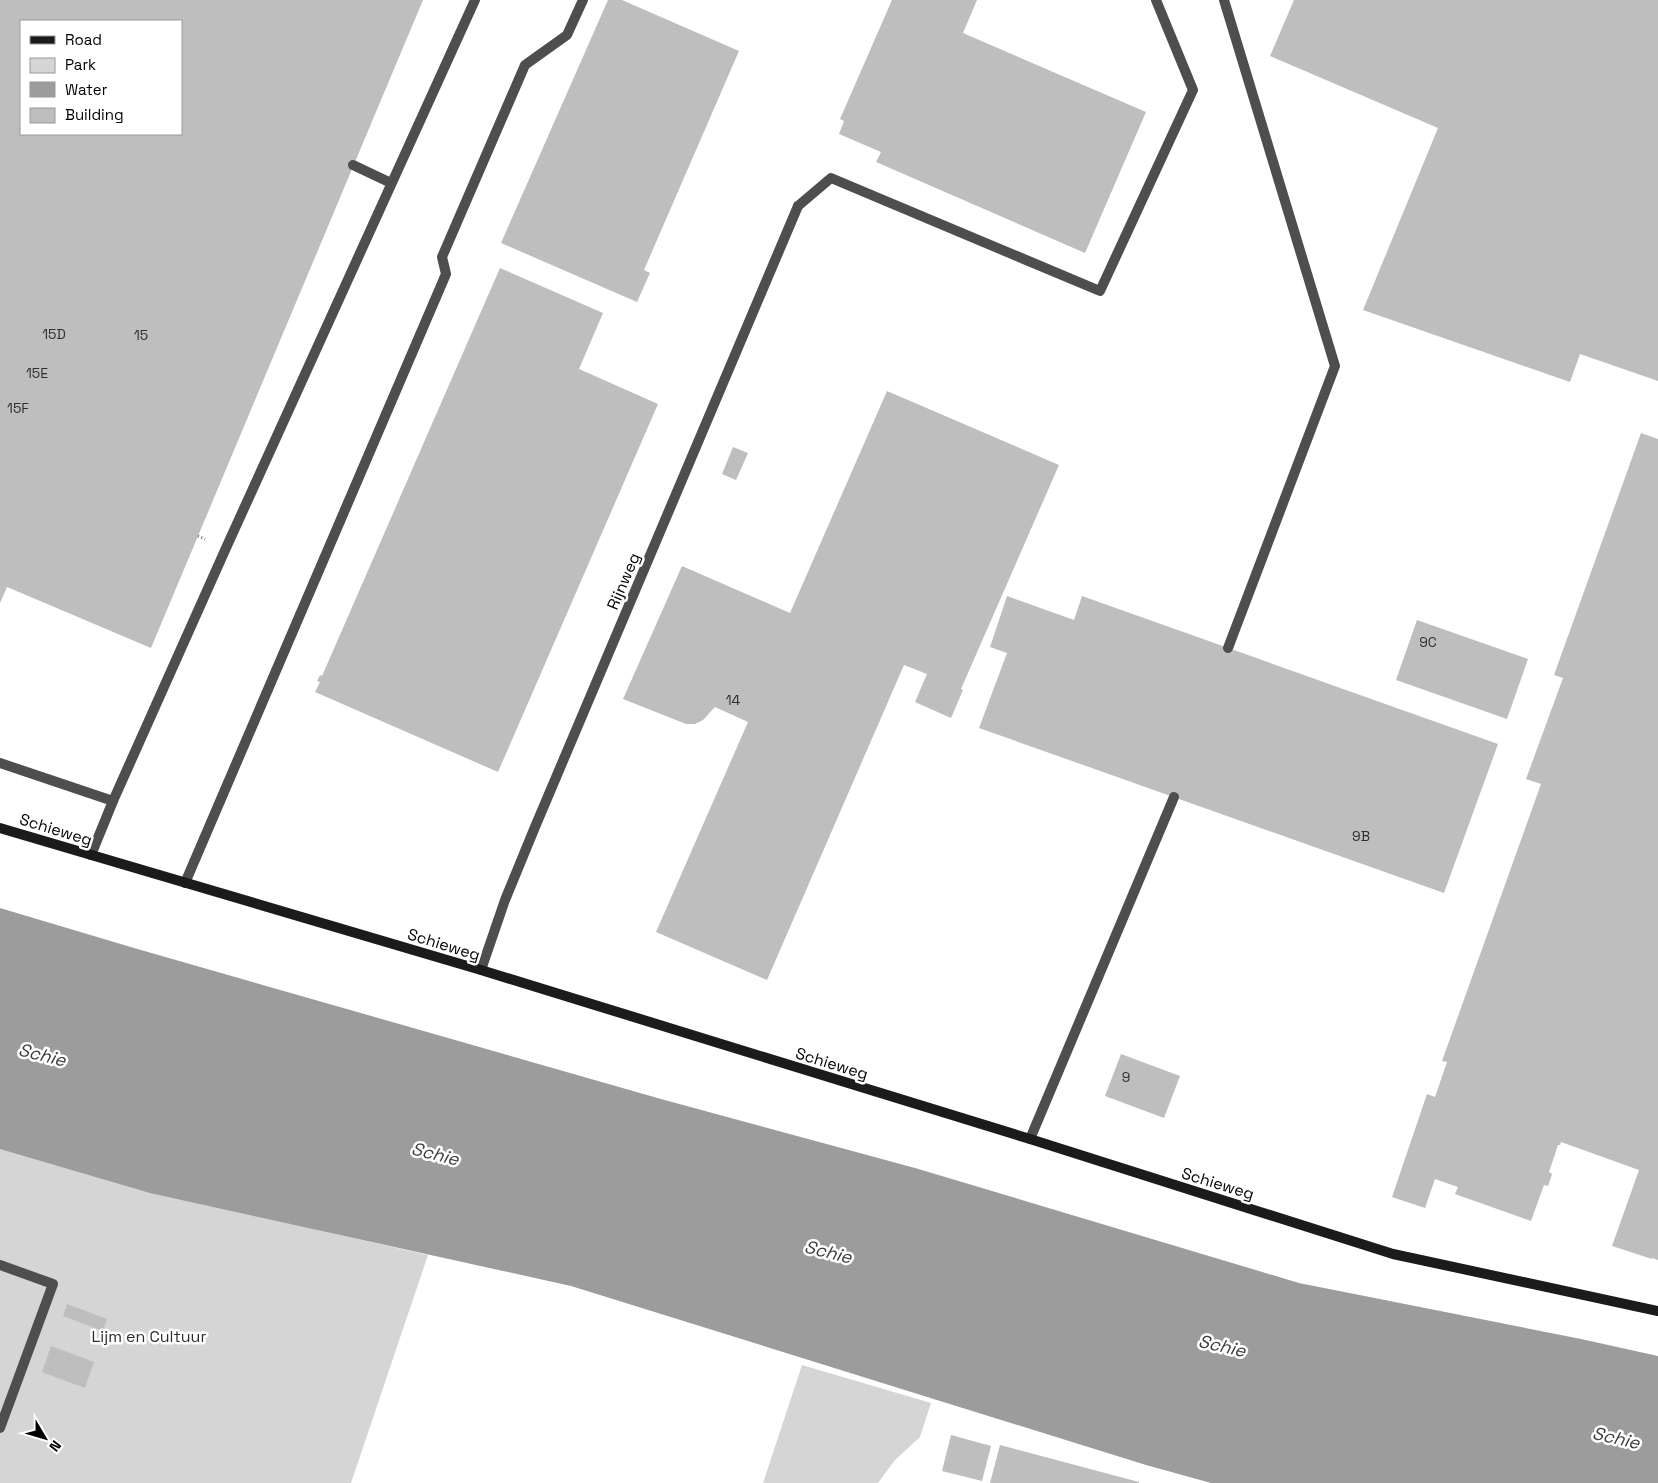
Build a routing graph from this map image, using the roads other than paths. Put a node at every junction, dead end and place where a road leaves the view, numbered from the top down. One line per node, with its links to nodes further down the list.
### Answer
1 (475, 0): 6 (street)
2 (583, 0): 13 (street)
3 (1156, 0): 14 (street, Rijnweg)
4 (1224, 0): 7 (street)
5 (353, 166): 6 (street)
6 (391, 183): 10 (street)
7 (1228, 648)
8 (0, 763): 10 (street)
9 (1174, 797): 15 (street)
10 (114, 801): 12 (street)
11 (0, 828): 12 (street, Schieweg)
12 (90, 855): 13 (street, Schieweg)
13 (185, 883): 14 (street, Schieweg)
14 (481, 970): 15 (street, Schieweg)
15 (1030, 1139): 17 (street, Schieweg)
16 (0, 1265): 18 (street)
17 (1658, 1311)
18 (0, 1428)

